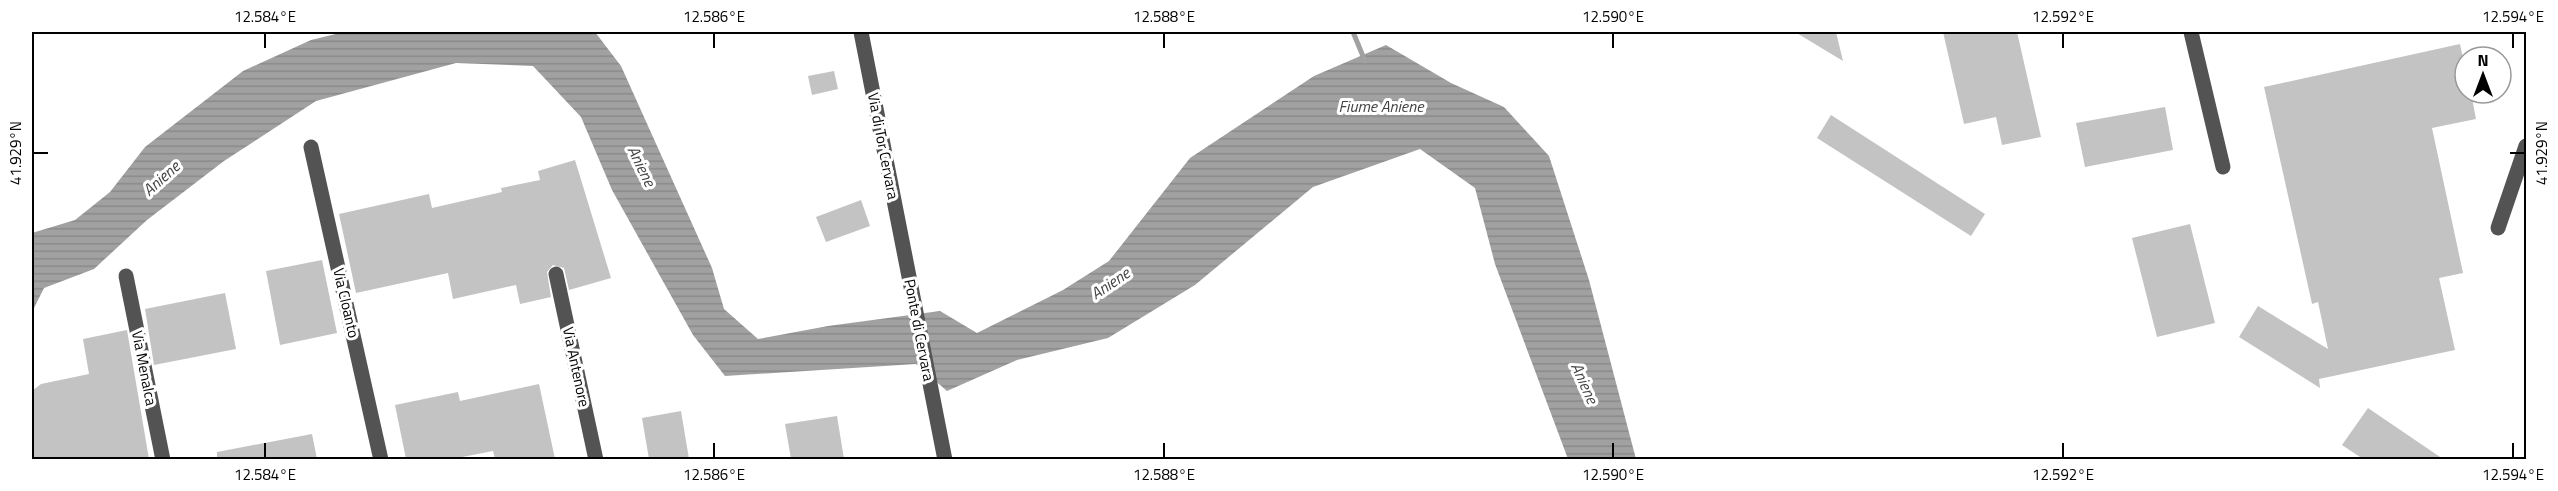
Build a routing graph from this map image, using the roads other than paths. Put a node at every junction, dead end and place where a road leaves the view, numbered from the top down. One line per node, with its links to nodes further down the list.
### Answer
1 (861, 32): 7 (street, Via di Tor Cervara)
2 (2191, 32): 5 (street)
3 (2526, 146): 6 (street)
4 (310, 147): 11 (street, Via Cloanto)
5 (2223, 167)
6 (2498, 228)
7 (905, 260): 13 (street, Ponte di Cervara)
8 (556, 274): 12 (street, Via Antenore)
9 (126, 276): 10 (street, Via Menalca)
10 (163, 459)
11 (381, 459)
12 (596, 459)
13 (945, 459)

